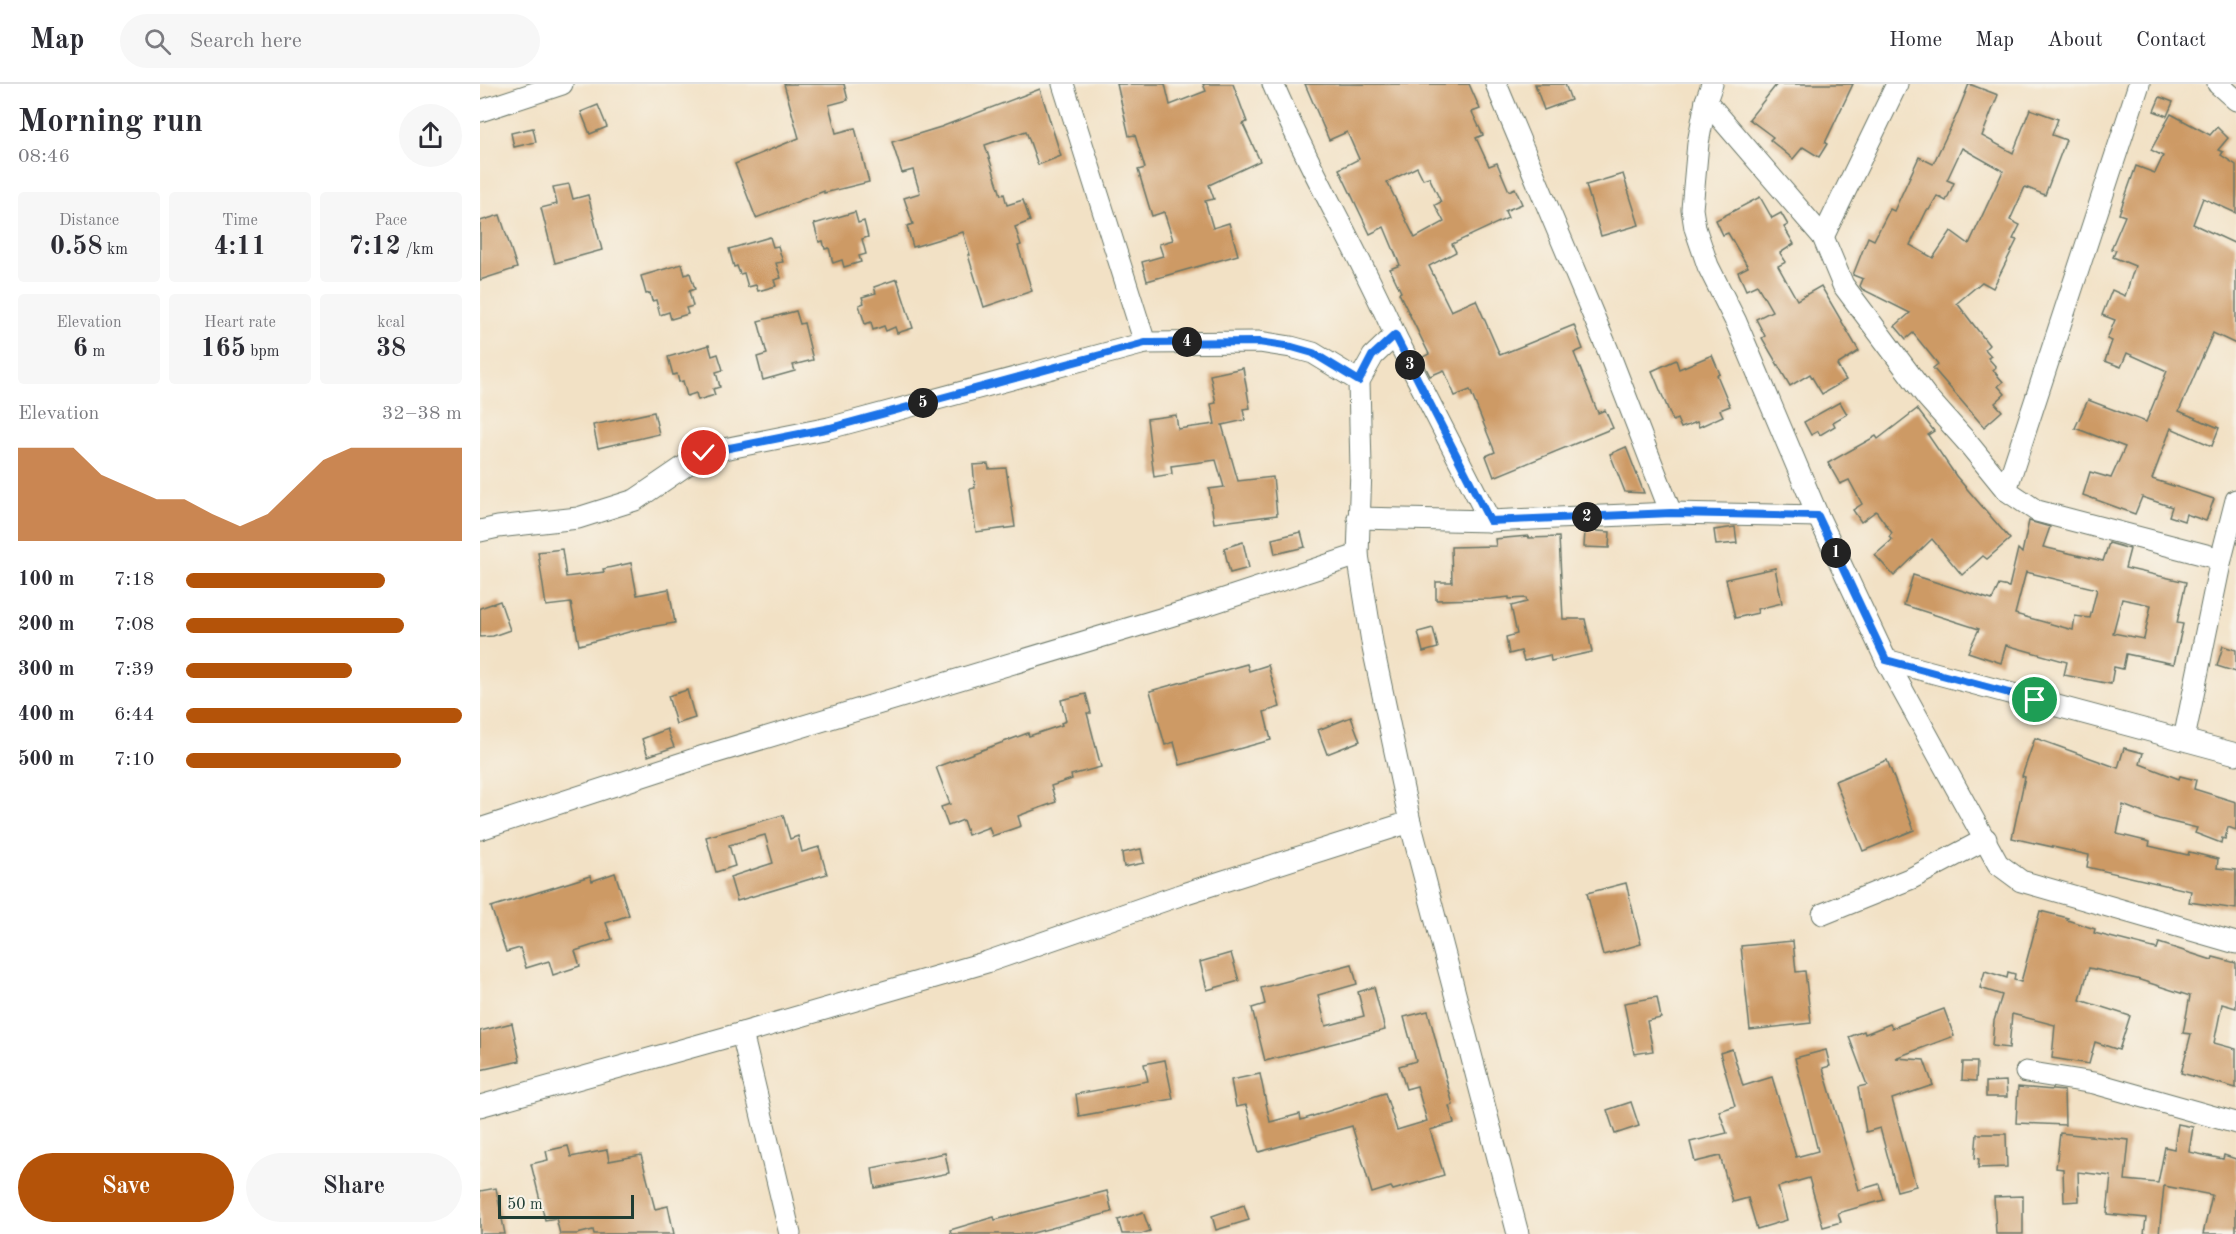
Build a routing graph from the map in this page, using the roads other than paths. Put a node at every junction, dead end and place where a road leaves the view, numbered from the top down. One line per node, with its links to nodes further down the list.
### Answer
1 (562, 84): 10 (street)
2 (1063, 84): 13 (street)
3 (1273, 84): 12 (street)
4 (1496, 84): 17 (street)
5 (1897, 84): 11 (street)
6 (2139, 84): 15 (street)
7 (2218, 84): 9 (street)
8 (1709, 93): 11 (street); 18 (street)
9 (2236, 100)
10 (480, 111)
11 (1823, 237): 15 (street)
12 (1395, 335): 14 (street); 20 (street)
13 (1145, 343): 14 (street); 21 (street)
14 (1359, 381): 19 (street)
15 (2006, 490): 23 (street)
16 (2236, 500): 23 (street)
17 (1671, 513): 18 (street); 20 (street)
18 (1818, 516): 24 (street)
19 (1358, 519): 20 (street); 22 (street)
20 (1490, 521)
21 (480, 531)
22 (1358, 555): 27 (street); 28 (street)
23 (2221, 559): 25 (street)
24 (1886, 660): 25 (street); 29 (street)
25 (2184, 739): 26 (street)
26 (2236, 754)
27 (1410, 822): 32 (street); 37 (street)
28 (480, 829)
29 (1986, 839): 30 (street); 31 (street)
30 (1823, 914)
31 (2236, 943)
32 (742, 1033): 34 (street); 36 (street)
33 (2026, 1072): 35 (street)
34 (480, 1106)
35 (2236, 1123)
36 (790, 1234)
37 (1518, 1234)

